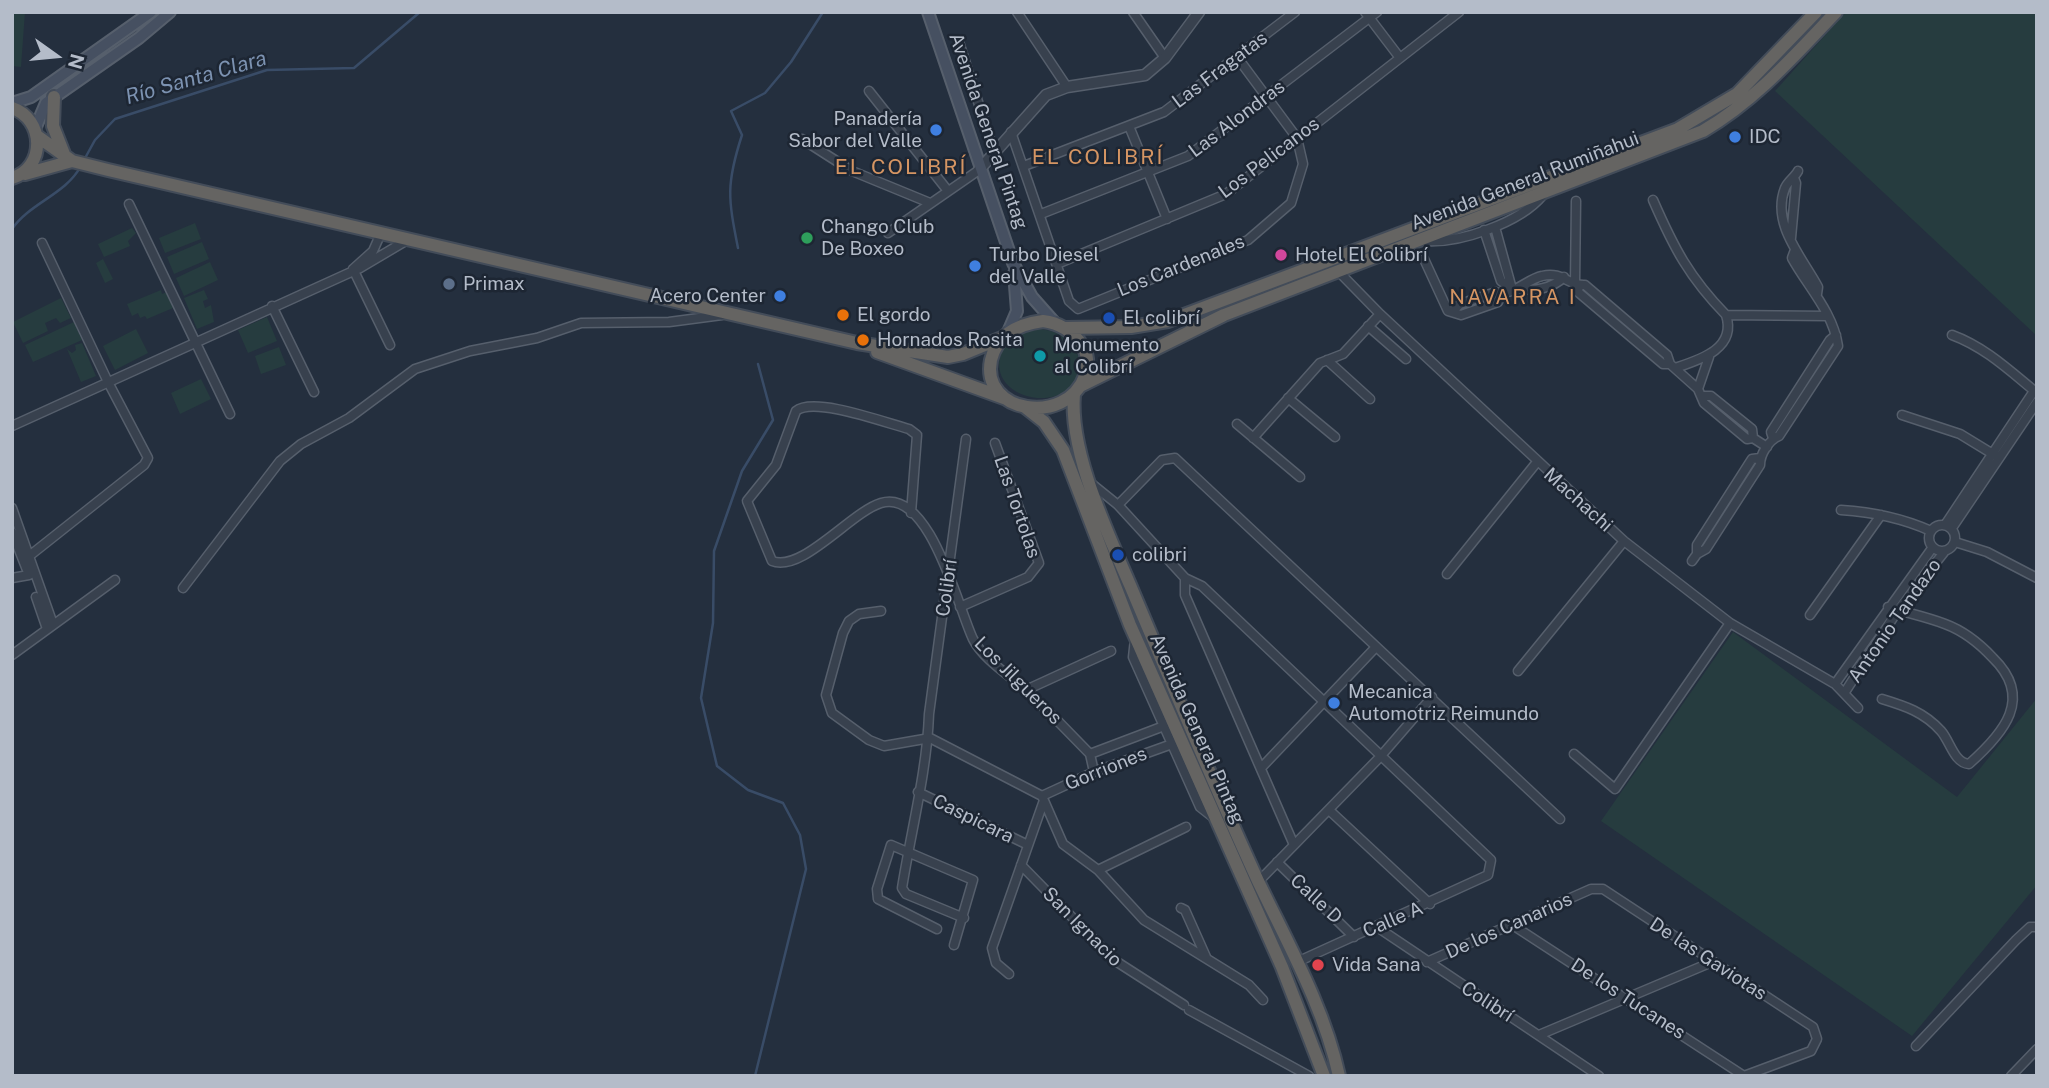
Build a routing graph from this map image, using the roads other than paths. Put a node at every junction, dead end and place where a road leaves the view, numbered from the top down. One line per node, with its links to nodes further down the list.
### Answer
1 (151, 12): 21 (main road)
2 (170, 12): 19 (main road)
3 (928, 12): 30 (main road, Avenida General Pintag)
4 (1017, 12): 17 (street)
5 (1133, 12): 15 (street)
6 (1199, 12): 15 (street)
7 (1295, 12): 14 (street, Las Fragatas)
8 (1377, 12): 12 (street, Las Alondras)
9 (1459, 12): 16 (street, Los Pelicanos)
10 (1816, 12): 61 (highway, Avenida General Rumiñahui)
11 (1836, 12): 35 (highway, Avenida General Rumiñahui)
12 (1367, 15): 16 (street); 20 (street, Las Alondras)
13 (958, 43): 27 (street)
14 (1237, 57): 20 (street); 22 (street, Las Fragatas)
15 (1165, 58): 17 (street)
16 (1400, 58): 25 (street, Los Pelicanos)
17 (1067, 87): 24 (street)
18 (869, 91): 34 (street)
19 (54, 97): 23 (main road); 28 (highway)
20 (1267, 97): 25 (street); 31 (street, Las Alondras)
21 (12, 106): 23 (highway)
22 (1129, 127): 29 (street, Las Fragatas); 31 (street)
23 (36, 132): 28 (highway); 33 (highway)
24 (1011, 132): 27 (street); 29 (street)
25 (1297, 138): 41 (street, Los Pelicanos); 51 (street, Los Cardenales)
26 (802, 139): 38 (street)
27 (994, 152): 30 (street)
28 (71, 159): 33 (highway); 44 (highway)
29 (1024, 166): 40 (street)
30 (979, 170): 34 (street); 50 (main road, Avenida General Pintag)
31 (1146, 173): 40 (street, Las Alondras); 41 (street)
32 (1796, 174): 60 (street)
33 (15, 177)
34 (948, 191): 38 (street)
35 (1544, 195): 42 (street); 47 (highway, Avenida General Rumiñahui)
36 (1653, 200): 59 (street)
37 (1576, 201): 54 (street)
38 (930, 203): 45 (street)
39 (129, 204): 65 (street)
40 (1041, 214): 51 (street)
41 (1167, 219): 51 (street, Los Pelicanos)
42 (1495, 227): 43 (street); 55 (street)
43 (1484, 230): 47 (street); 55 (street)
44 (381, 233): 46 (highway); 52 (street)
45 (888, 233)
46 (408, 239): 52 (street); 57 (highway)
47 (1423, 241): 53 (highway, Avenida General Rumiñahui)
48 (43, 243): 72 (street)
49 (1424, 259): 55 (street)
50 (1013, 263): 61 (main road, Avenida General Pintag); 63 (main road, Avenida General Pintag)
51 (1057, 264)
52 (353, 269): 56 (street); 67 (street)
53 (1339, 272): 58 (street, Machachi); 73 (highway, Avenida General Rumiñahui)
54 (1577, 284): 55 (street); 71 (street)
55 (1516, 289)
56 (272, 306): 65 (street); 74 (street)
57 (728, 314): 66 (highway); 116 (street)
58 (1380, 314): 62 (street); 92 (street, Machachi)
59 (1726, 315): 60 (street); 68 (street)
60 (1828, 316): 90 (street)
61 (1060, 325): 63 (highway); 73 (highway)
62 (1368, 326): 69 (street); 70 (street)
63 (1005, 335): 66 (highway); 78 (highway)
64 (1952, 335): 75 (street)
65 (197, 342): 72 (street); 82 (street)
66 (857, 344): 78 (highway)
67 (390, 345)
68 (1709, 357): 71 (street); 76 (street)
69 (1406, 359)
70 (1327, 360): 77 (street); 79 (street)
71 (1673, 366): 76 (street)
72 (108, 382): 85 (street); 107 (street)
73 (1077, 390): 81 (highway); 94 (highway, Avenida General Pintag)
74 (314, 392)
75 (2036, 392): 91 (street)
76 (1701, 393): 90 (street)
77 (1288, 398): 86 (street); 87 (street)
78 (1007, 399): 81 (highway)
79 (1370, 399)
80 (2037, 402): 91 (street)
81 (1025, 407): 124 (highway, Avenida General Pintag)
82 (230, 414)
83 (1902, 415): 91 (street)
84 (1237, 424): 87 (street)
85 (12, 426)
86 (1335, 437)
87 (1253, 438): 93 (street)
88 (965, 439): 111 (street, Colibrí)
89 (995, 443): 117 (street, Las Tortolas)
90 (1767, 447): 108 (street)
91 (1995, 456): 100 (street)
92 (1537, 463): 103 (street, Machachi); 109 (street)
93 (1300, 477)
94 (1091, 481): 95 (street); 158 (highway, Avenida General Pintag)
95 (1118, 505): 113 (street); 125 (street)
96 (12, 508): 107 (street)
97 (1841, 510): 99 (street)
98 (911, 513): 98 (street); 111 (street, Los Jilgueros)
99 (1881, 515): 101 (street); 121 (street)
100 (1948, 526): 101 (street, Antonio Tandazo); 104 (street, Antonio Tandazo)
101 (1931, 531): 105 (street, Antonio Tandazo)
102 (12, 532): 110 (street)
103 (1624, 541): 122 (street, Machachi); 130 (street)
104 (1955, 542): 106 (street, Antonio Tandazo); 114 (street)
105 (1933, 547): 106 (street, Antonio Tandazo); 118 (street, Antonio Tandazo)
106 (1945, 551): 119 (street, Antonio Tandazo)
107 (28, 557): 123 (street)
108 (1694, 558)
109 (1447, 574)
110 (29, 575): 112 (street); 123 (street)
111 (950, 575): 117 (street, Los Jilgueros); 139 (street, Colibrí)
112 (12, 578)
113 (1185, 578): 136 (street); 144 (street)
114 (2037, 578)
115 (115, 580): 123 (street)
116 (183, 588)
117 (960, 607): 132 (street, Los Jilgueros)
118 (1888, 607): 119 (street); 128 (street, Antonio Tandazo)
119 (1898, 610): 129 (street, Antonio Tandazo); 135 (street)
120 (881, 611): 139 (street)
121 (1810, 615)
122 (1730, 623): 131 (street, Machachi); 142 (street)
123 (50, 626): 127 (street)
124 (1135, 636): 138 (street); 150 (highway, Avenida General Pintag)
125 (1376, 647): 134 (street); 136 (street)
126 (1111, 650): 132 (street)
127 (12, 655)
128 (1849, 664): 129 (street); 131 (street, Antonio Tandazo)
129 (1860, 670): 133 (street, Antonio Tandazo)
130 (1518, 671)
131 (1835, 684): 133 (street, Machachi)
132 (1026, 690): 141 (street, Los Jilgueros)
133 (1845, 692): 137 (street, Machachi)
134 (1432, 697): 143 (street); 149 (street)
135 (1882, 699)
136 (1322, 702): 143 (street); 144 (street)
137 (1858, 708)
138 (1164, 726): 140 (street); 141 (street)
139 (930, 738): 146 (street, Colibrí); 147 (street)
140 (1172, 744): 145 (street, Gorriones); 150 (street)
141 (1090, 754): 145 (street)
142 (1574, 754)
143 (1380, 757): 148 (street); 160 (street, Calle A)
144 (1261, 768): 153 (street)
145 (1094, 772): 147 (street, Gorriones)
146 (918, 792): 152 (street, Caspicara); 154 (street, Colibrí)
147 (1042, 799): 152 (street); 157 (street)
148 (1329, 810): 153 (street); 160 (street)
149 (1560, 818)
150 (1217, 821): 180 (highway, Avenida General Pintag)
151 (1186, 827): 157 (street)
152 (1028, 845): 156 (street)
153 (1294, 845): 155 (street)
154 (908, 850): 162 (street, Colibrí); 162 (street); 166 (street)
155 (1277, 862): 158 (street); 167 (street, Calle D)
156 (1021, 865): 173 (street); 179 (street, San Ignacio)
157 (1098, 870): 169 (street)
158 (1258, 881): 170 (highway, Avenida General Pintag)
159 (1591, 889): 163 (street, De los Canarios); 172 (street, De las Gaviotas)
160 (1430, 904): 164 (street, Calle A)
161 (1181, 908): 169 (street)
162 (964, 918): 168 (street)
163 (1511, 924): 171 (street, De los Canarios); 174 (street, De los Tucanes)
164 (1377, 927): 167 (street, Calle A); 171 (street, Colibrí)
165 (2037, 927): 177 (street)
166 (937, 929)
167 (1354, 936): 170 (street, Calle A)
168 (954, 945)
169 (1206, 957): 175 (street)
170 (1297, 962): 181 (highway, Avenida General Pintag)
171 (1426, 962): 176 (street, Colibrí)
172 (1712, 962): 174 (street); 183 (street, De las Gaviotas)
173 (1009, 974)
174 (1627, 998): 176 (street); 183 (street, De los Tucanes)
175 (1263, 1000)
176 (1539, 1035): 182 (street, Colibrí)
177 (1916, 1046)
178 (2037, 1049): 184 (street)
179 (1309, 1076)
180 (1324, 1076)
181 (1339, 1076)
182 (1599, 1076)
183 (1744, 1076)
184 (2011, 1076)

